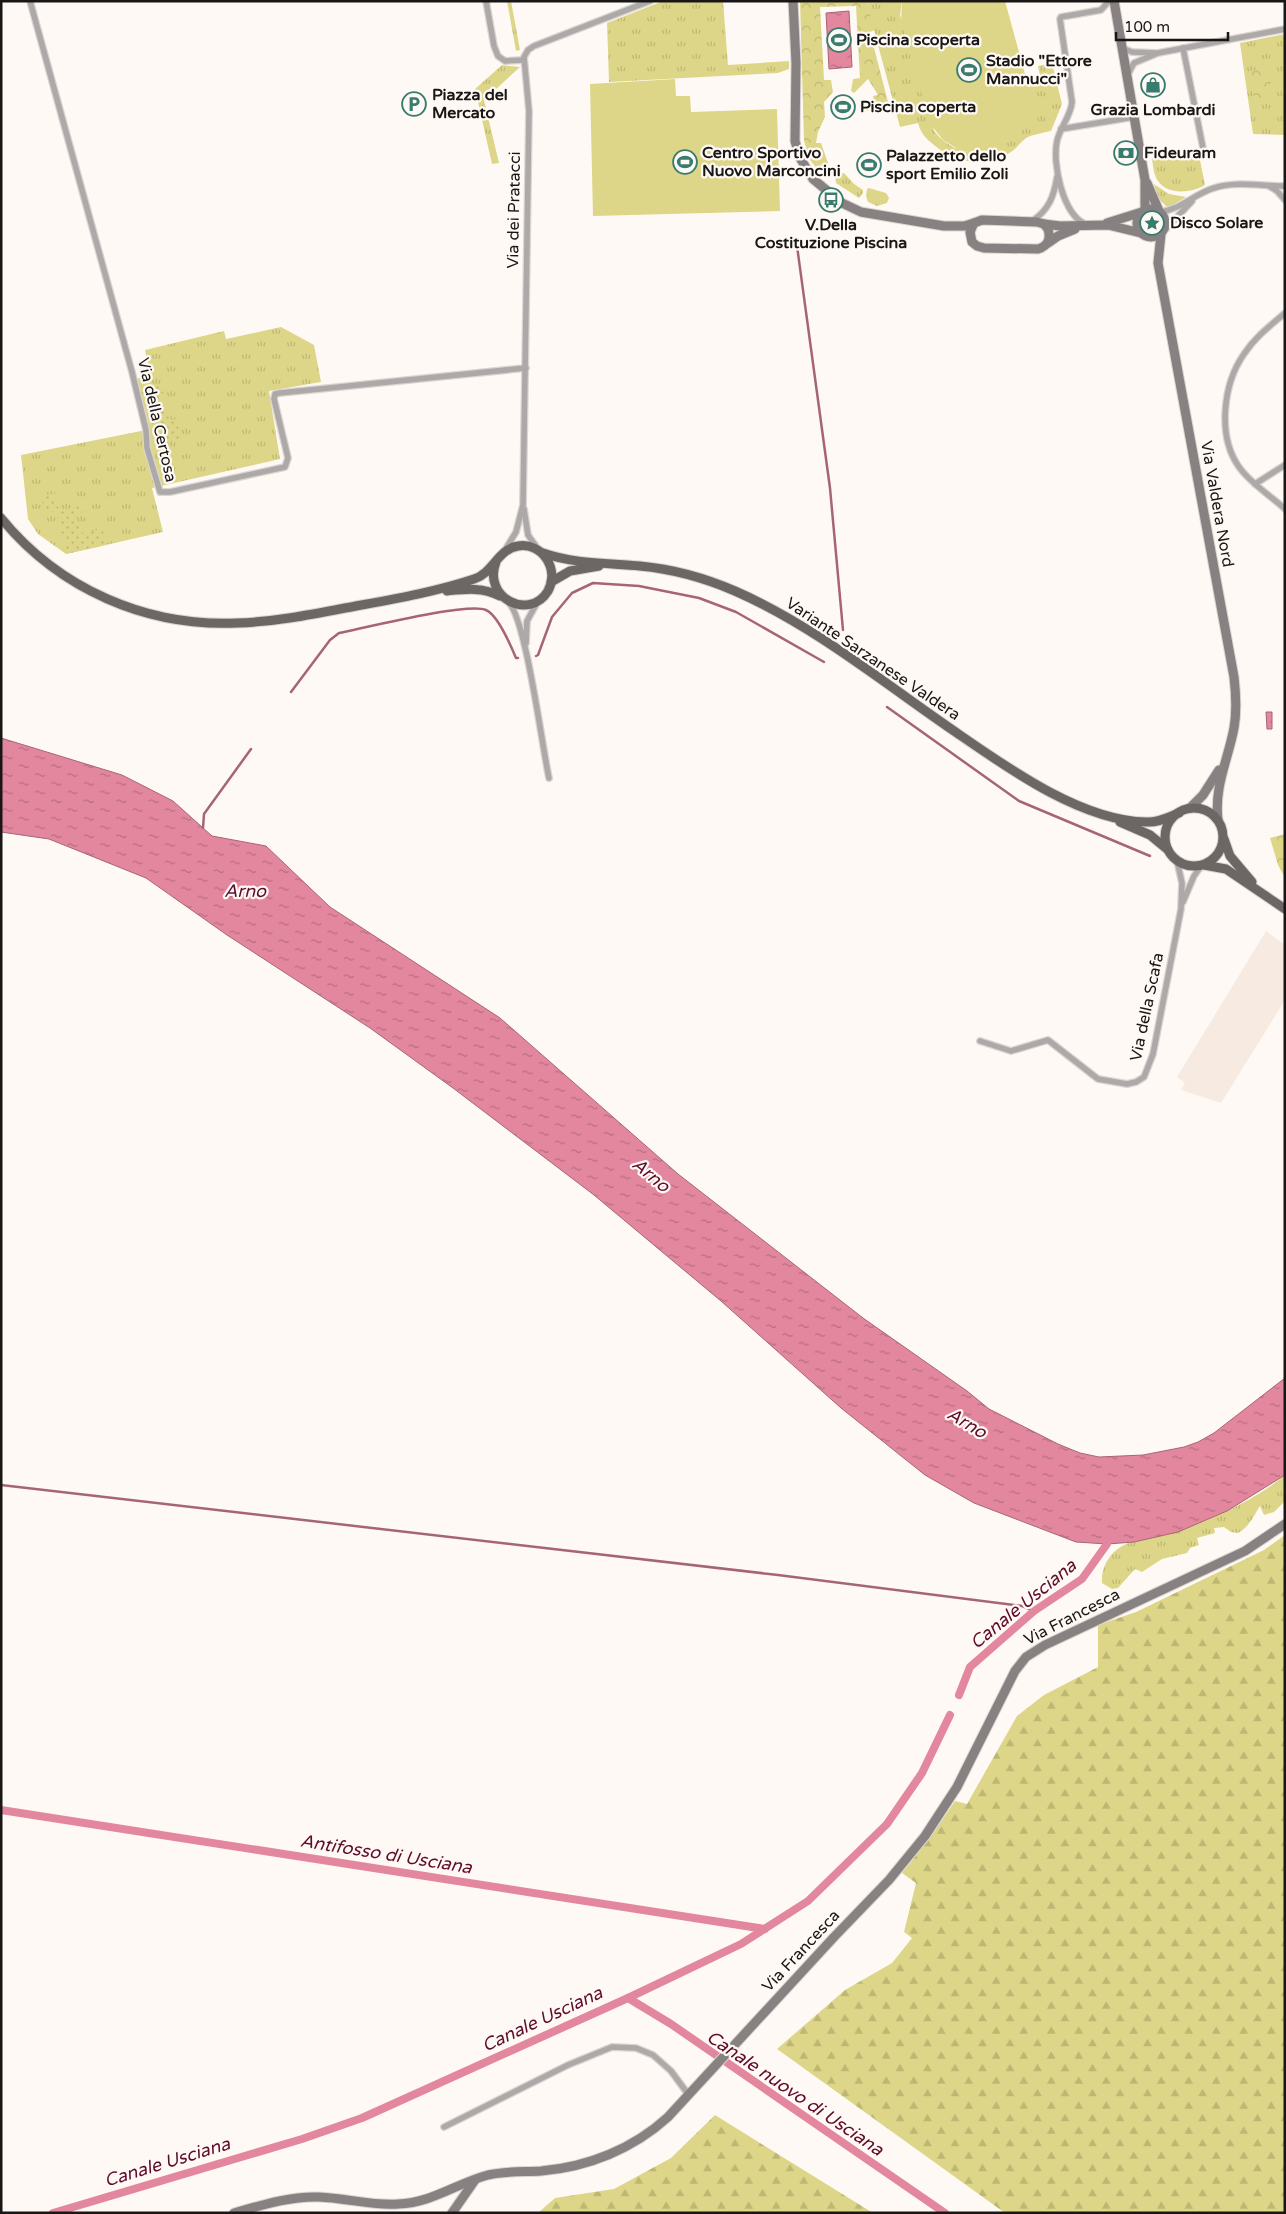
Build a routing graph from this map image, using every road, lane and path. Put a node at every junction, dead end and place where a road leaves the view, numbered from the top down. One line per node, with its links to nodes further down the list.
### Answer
1 (30, 1): 36 (street, Via della Certosa)
2 (486, 1): 11 (street)
3 (650, 1): 11 (street)
4 (793, 1): 29 (main road)
5 (1110, 1): 14 (street)
6 (1114, 1): 8 (main road)
7 (1285, 29): 9 (street)
8 (1122, 48): 10 (street); 12 (main road)
9 (1183, 48): 10 (street); 15 (street)
10 (1158, 53): 12 (street)
11 (524, 60): 36 (street, Via dei Pratacci)
12 (1128, 79): 13 (main road)
13 (1134, 116): 14 (street); 17 (main road)
14 (1061, 129): 16 (street)
15 (1203, 148)
16 (1058, 175): 24 (street); 28 (street)
17 (1145, 180): 22 (main road); 23 (main road, Via Valdera Nord)
18 (1267, 186): 19 (street); 20 (street); 21 (street)
19 (1285, 186)
20 (1194, 199): 23 (street); 30 (street)
21 (1285, 200)
22 (1144, 211): 23 (main road); 27 (main road); 31 (main road)
23 (1160, 211): 30 (main road, Via Valdera Nord)
24 (1030, 222): 25 (main road); 26 (main road)
25 (974, 223): 29 (main road); 32 (main road)
26 (1044, 224): 28 (main road); 33 (main road)
27 (1099, 224): 28 (main road); 31 (main road)
28 (1085, 225): 33 (main road)
29 (944, 226): 32 (main road)
30 (1162, 232): 31 (main road); 34 (main road, Via Valdera Nord)
31 (1144, 235): 34 (main road, Via Valdera Nord)
32 (972, 242): 33 (main road)
33 (1048, 243)
34 (1158, 263): 50 (main road, Via Valdera Nord)
35 (1285, 315): 38 (street)
36 (526, 368): 39 (street, Via dei Pratacci)
37 (1285, 465): 38 (street)
38 (1255, 484): 40 (street)
39 (523, 505): 42 (street, Via dei Pratacci); 43 (street, Via dei Pratacci)
40 (1285, 509)
41 (1, 518): 46 (main road)
42 (541, 552): 43 (main road); 44 (main road, Variante Sarzanese Valdera); 45 (main road)
43 (499, 558): 46 (main road); 47 (main road)
44 (611, 564): 45 (main road, Variante Sarzanese Valdera); 54 (main road, Variante Sarzanese Valdera)
45 (552, 582): 48 (main road)
46 (420, 594): 47 (main road)
47 (505, 599): 48 (main road); 49 (street)
48 (539, 600): 49 (street)
49 (525, 650): 51 (street)
50 (1229, 749): 52 (main road); 55 (main road)
51 (549, 778)
52 (1190, 808): 53 (main road); 55 (main road)
53 (1178, 813): 54 (main road, Variante Sarzanese Valdera); 57 (main road)
54 (1104, 815): 57 (main road, Variante Sarzanese Valdera)
55 (1218, 820): 56 (main road)
56 (1223, 836): 59 (main road); 60 (main road)
57 (1168, 850): 58 (main road)
58 (1177, 861): 59 (main road); 61 (street)
59 (1203, 865): 60 (main road); 61 (street)
60 (1261, 892): 62 (main road)
61 (1181, 909): 63 (street, Via della Scafa)
62 (1285, 909)
63 (980, 1041)
64 (1285, 1524): 65 (main road, Via Francesca)
65 (688, 2094): 66 (street); 67 (main road, Via Francesca)
66 (444, 2127)
67 (476, 2179): 68 (main road, Via Francesca); 69 (main road)
68 (234, 2213)
69 (452, 2213)

